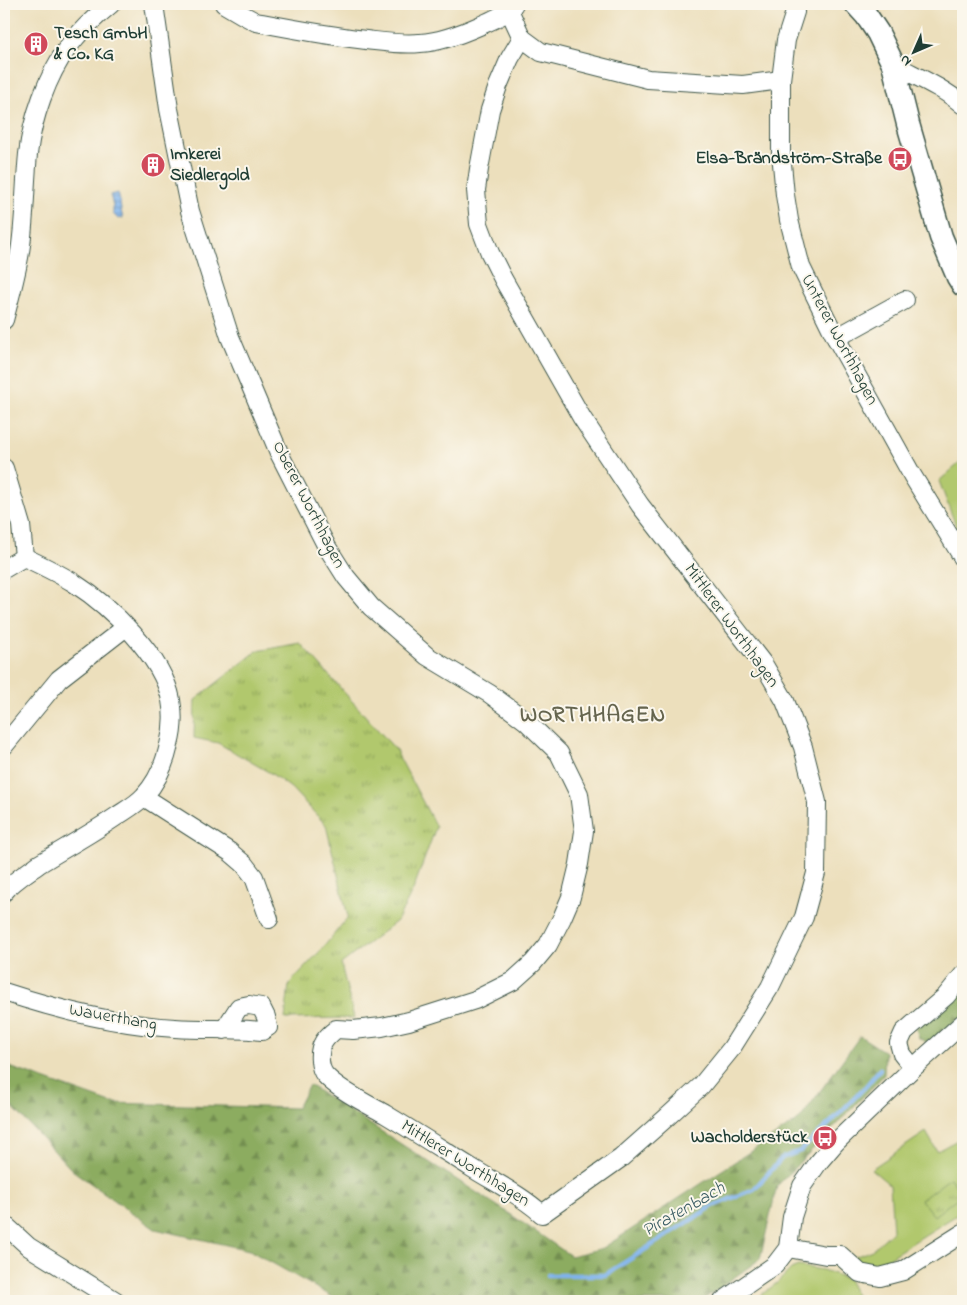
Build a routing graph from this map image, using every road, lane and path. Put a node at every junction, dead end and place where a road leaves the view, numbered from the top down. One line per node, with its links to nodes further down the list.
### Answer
1 (111, 4): 11 (street)
2 (154, 4): 28 (street, Oberer Worthhagen)
3 (224, 4): 5 (street)
4 (856, 4): 8 (main road)
5 (512, 7): 7 (street)
6 (796, 12): 9 (street, Unterer Worthhagen)
7 (522, 38): 9 (street); 28 (street, Mittlerer Worthhagen)
8 (893, 64): 10 (street); 12 (main road)
9 (781, 80): 15 (street, Unterer Worthhagen)
10 (963, 105)
11 (8, 284): 14 (street)
12 (963, 285)
13 (905, 300): 15 (street)
14 (4, 320)
15 (836, 338): 18 (street, Unterer Worthhagen)
16 (4, 468): 17 (street)
17 (24, 557): 19 (street); 20 (street)
18 (963, 558)
19 (4, 568)
20 (126, 627): 21 (street); 22 (street)
21 (4, 746)
22 (144, 797): 23 (street); 24 (street)
23 (4, 892)
24 (269, 920)
25 (963, 975): 30 (street)
26 (4, 992): 29 (street, Wauerthang)
27 (963, 1023): 30 (street)
28 (336, 1029)
29 (224, 1030)
30 (913, 1068): 33 (street)
31 (4, 1224): 34 (street)
32 (963, 1233): 33 (street)
33 (788, 1248): 35 (street)
34 (116, 1301)
35 (723, 1301)

